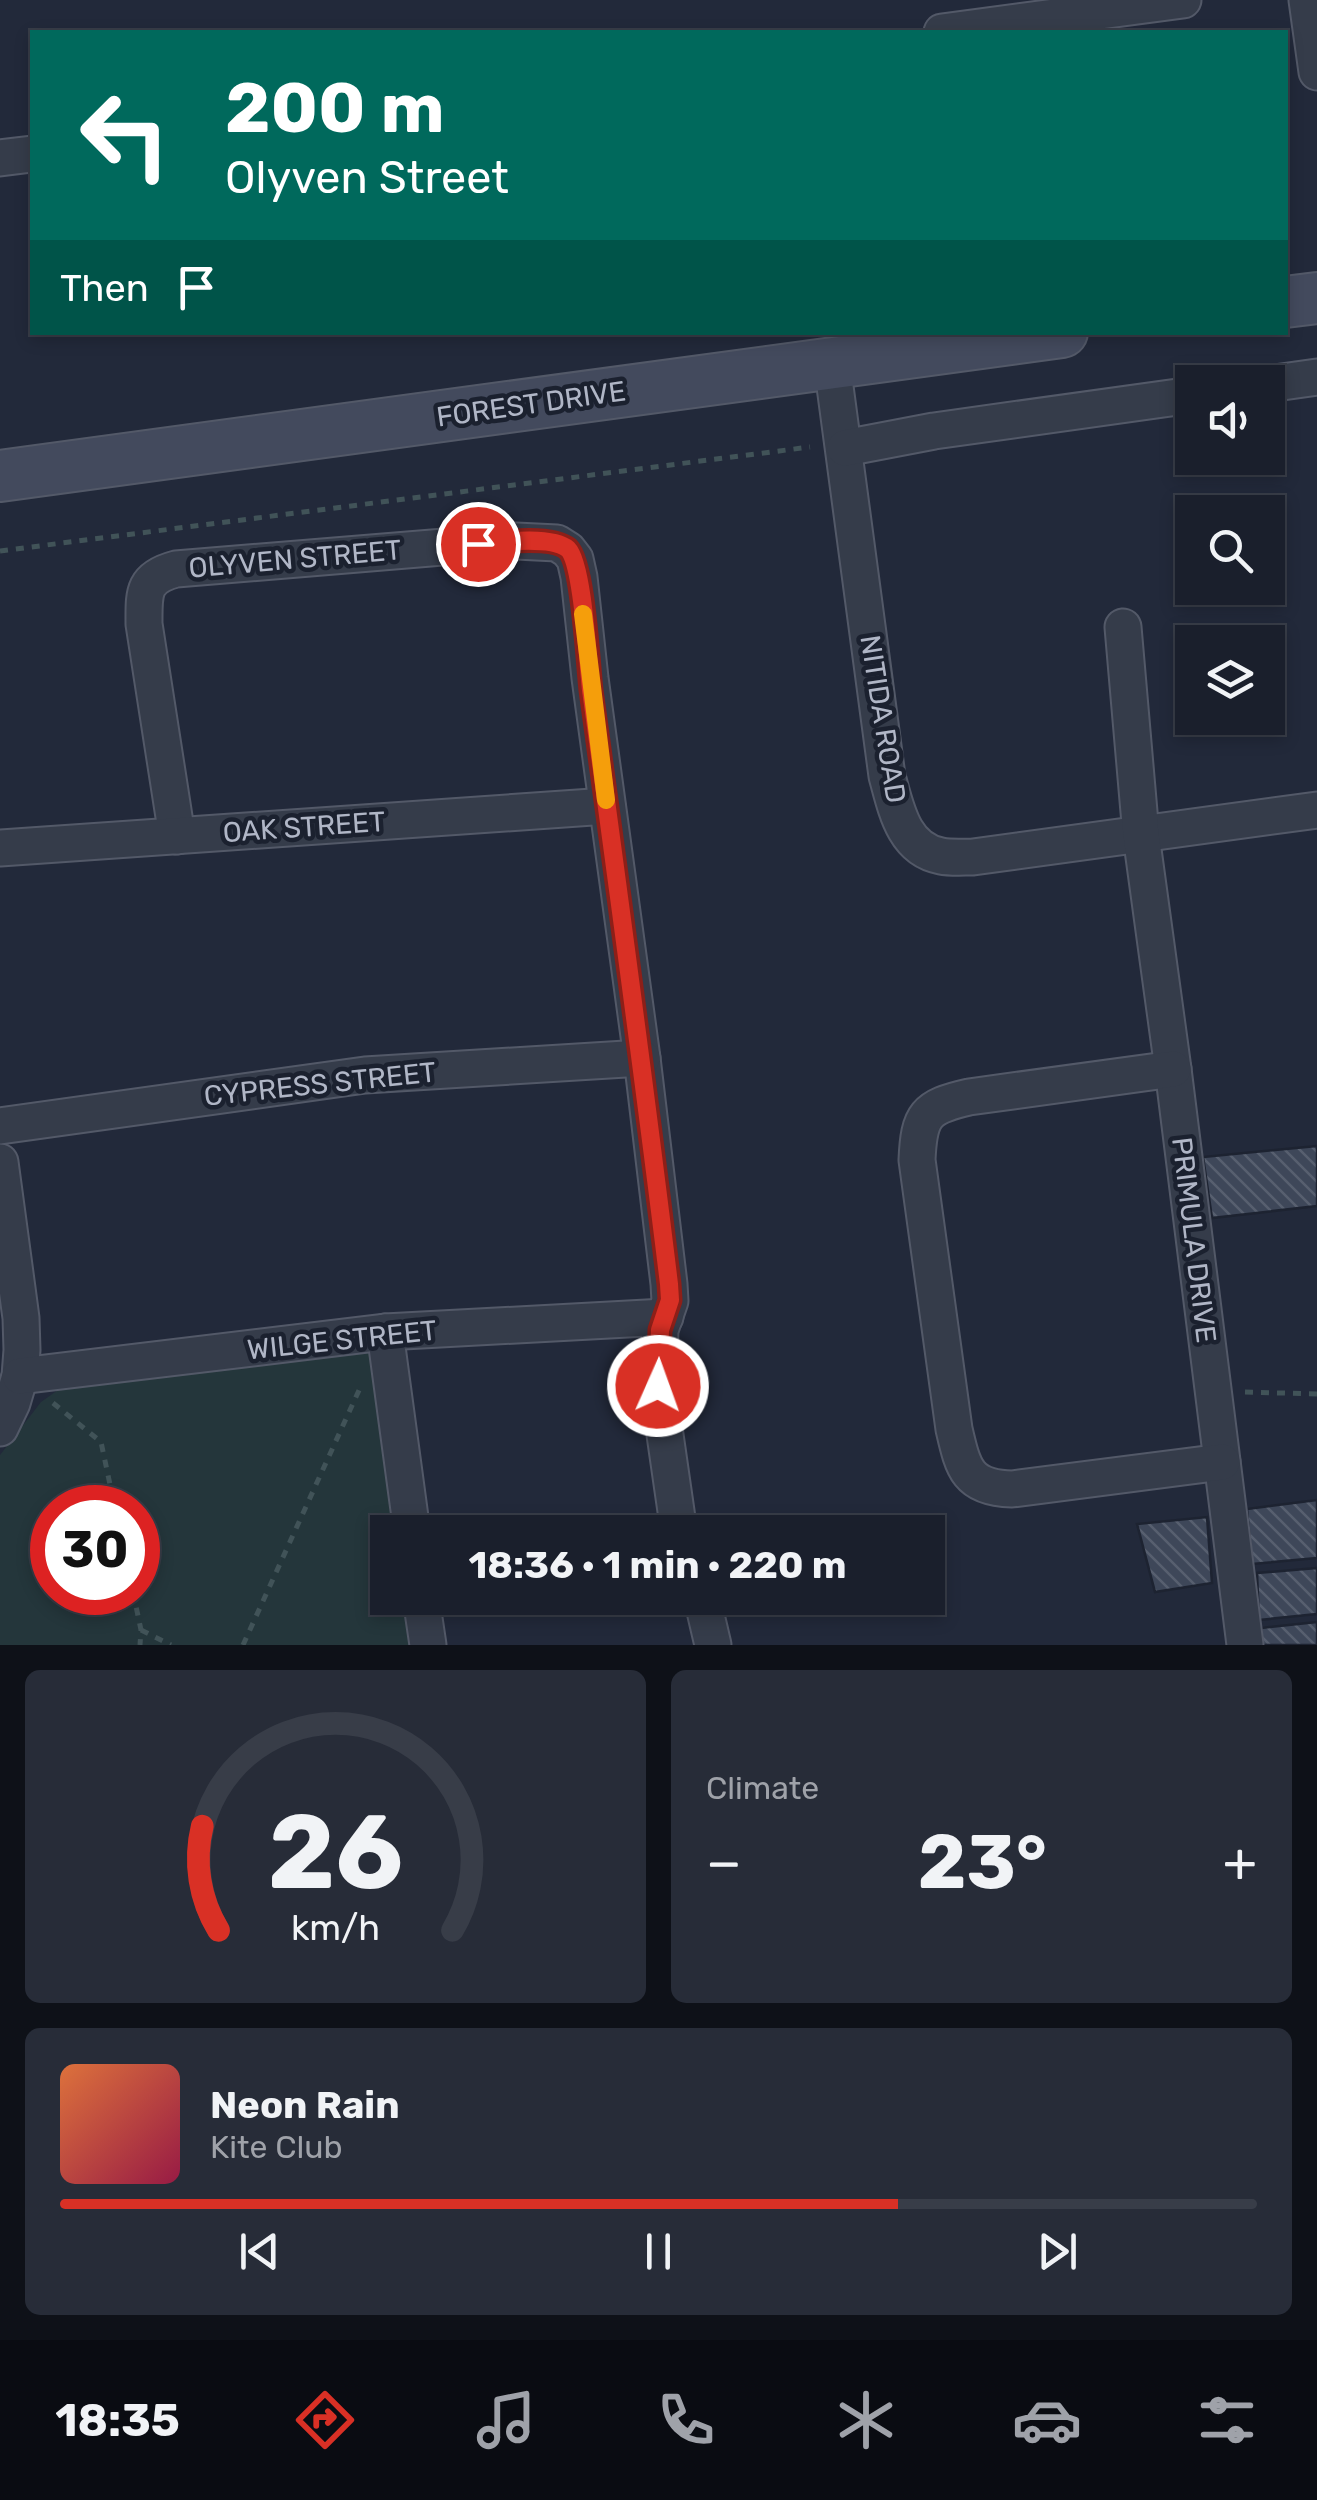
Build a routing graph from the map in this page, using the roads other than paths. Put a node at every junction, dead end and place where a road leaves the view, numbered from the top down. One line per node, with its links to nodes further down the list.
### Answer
1 (1182, 0): 3 (street)
2 (1307, 0): 4 (street)
3 (957, 30)
4 (1317, 72)
5 (30, 154): 6 (street)
6 (0, 158)
7 (1317, 298): 8 (street)
8 (1288, 302)
9 (1040, 335): 10 (street, FOREST DRIVE)
10 (832, 364): 14 (street, NITIDA ROAD); 15 (street, FOREST DRIVE)
11 (1317, 377): 12 (street)
12 (1285, 382)
13 (1175, 397): 14 (street)
14 (831, 447): 19 (street, NITIDA ROAD)
15 (0, 476)
16 (1124, 627): 19 (street, PRIMULA DRIVE)
17 (607, 806): 20 (street, OAK STREET); 20 (street, OLYVEN STREET); 22 (street)
18 (1317, 810): 19 (street, NITIDA ROAD)
19 (1141, 835): 23 (street, PRIMULA DRIVE)
20 (176, 836): 21 (street, OAK STREET)
21 (0, 848)
22 (642, 1058): 24 (street, CYPRESS STREET); 26 (street)
23 (1173, 1069): 30 (street, PRIMULA DRIVE); 30 (street)
24 (0, 1126)
25 (0, 1162): 28 (street)
26 (665, 1316): 27 (street, WILGE STREET); 32 (street)
27 (385, 1332): 28 (street, WILGE STREET); 31 (street)
28 (20, 1376): 29 (street)
29 (0, 1428)
30 (1222, 1462): 37 (street, PRIMULA DRIVE)
31 (410, 1515)
32 (677, 1515)
33 (424, 1615): 35 (street)
34 (706, 1615): 36 (street)
35 (428, 1645)
36 (713, 1645)
37 (1245, 1645)

